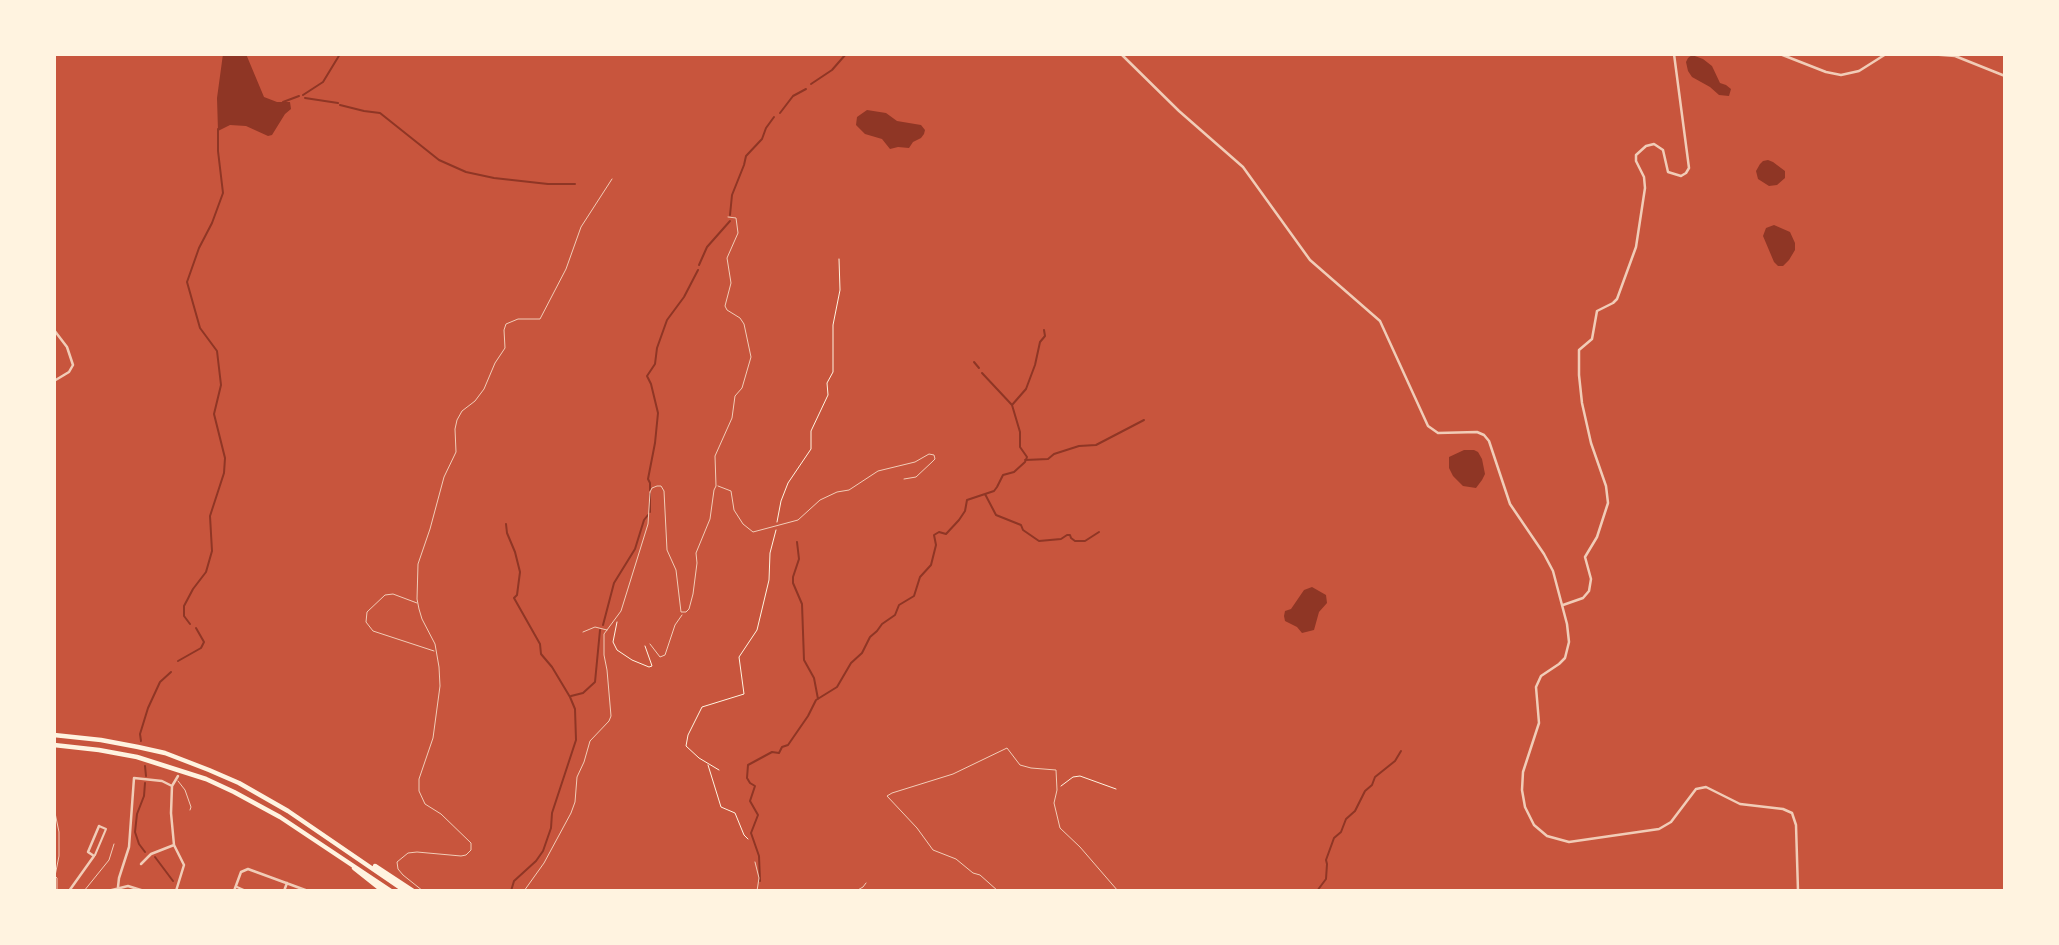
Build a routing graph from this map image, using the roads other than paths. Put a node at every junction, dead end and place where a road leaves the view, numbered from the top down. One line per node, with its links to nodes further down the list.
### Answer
1 (1121, 54): 14 (street)
2 (1674, 54): 14 (street)
3 (1780, 54): 4 (street)
4 (1886, 54)
5 (1929, 54): 6 (street)
6 (2005, 76)
7 (612, 179): 13 (lane)
8 (728, 217): 12 (lane)
9 (54, 330): 10 (street)
10 (54, 381)
11 (904, 479): 12 (lane)
12 (716, 486): 15 (lane)
13 (418, 604): 19 (lane); 19 (lane)
14 (1563, 605): 59 (street)
15 (683, 613): 16 (lane); 18 (lane)
16 (607, 630): 17 (lane); 54 (lane)
17 (583, 632)
18 (650, 644)
19 (436, 652): 53 (lane)
20 (54, 735): 29 (highway)
21 (54, 745): 31 (highway)
22 (177, 777): 23 (street); 25 (lane)
23 (172, 786): 28 (street); 37 (street)
24 (54, 808): 34 (lane)
25 (190, 810)
26 (99, 826): 30 (street); 30 (street)
27 (114, 844): 42 (lane)
28 (174, 845): 33 (street); 45 (street)
29 (349, 851): 51 (highway); 52 (highway)
30 (94, 856): 41 (street)
31 (341, 856): 49 (highway); 50 (highway)
32 (755, 862): 55 (lane)
33 (141, 864)
34 (55, 875): 40 (lane)
35 (286, 883): 39 (street); 47 (street); 48 (street)
36 (866, 883): 56 (lane)
37 (117, 889): 38 (street); 43 (street)
38 (133, 889): 44 (street)
39 (235, 889): 46 (street)
40 (57, 891)
41 (69, 891)
42 (84, 891)
43 (108, 891)
44 (144, 891)
45 (176, 891)
46 (246, 891)
47 (284, 891)
48 (308, 891)
49 (383, 891)
50 (391, 891)
51 (405, 891)
52 (413, 891)
53 (423, 891)
54 (524, 891)
55 (757, 891)
56 (856, 891)
57 (998, 891): 58 (lane)
58 (1118, 891)
59 (1798, 891)

